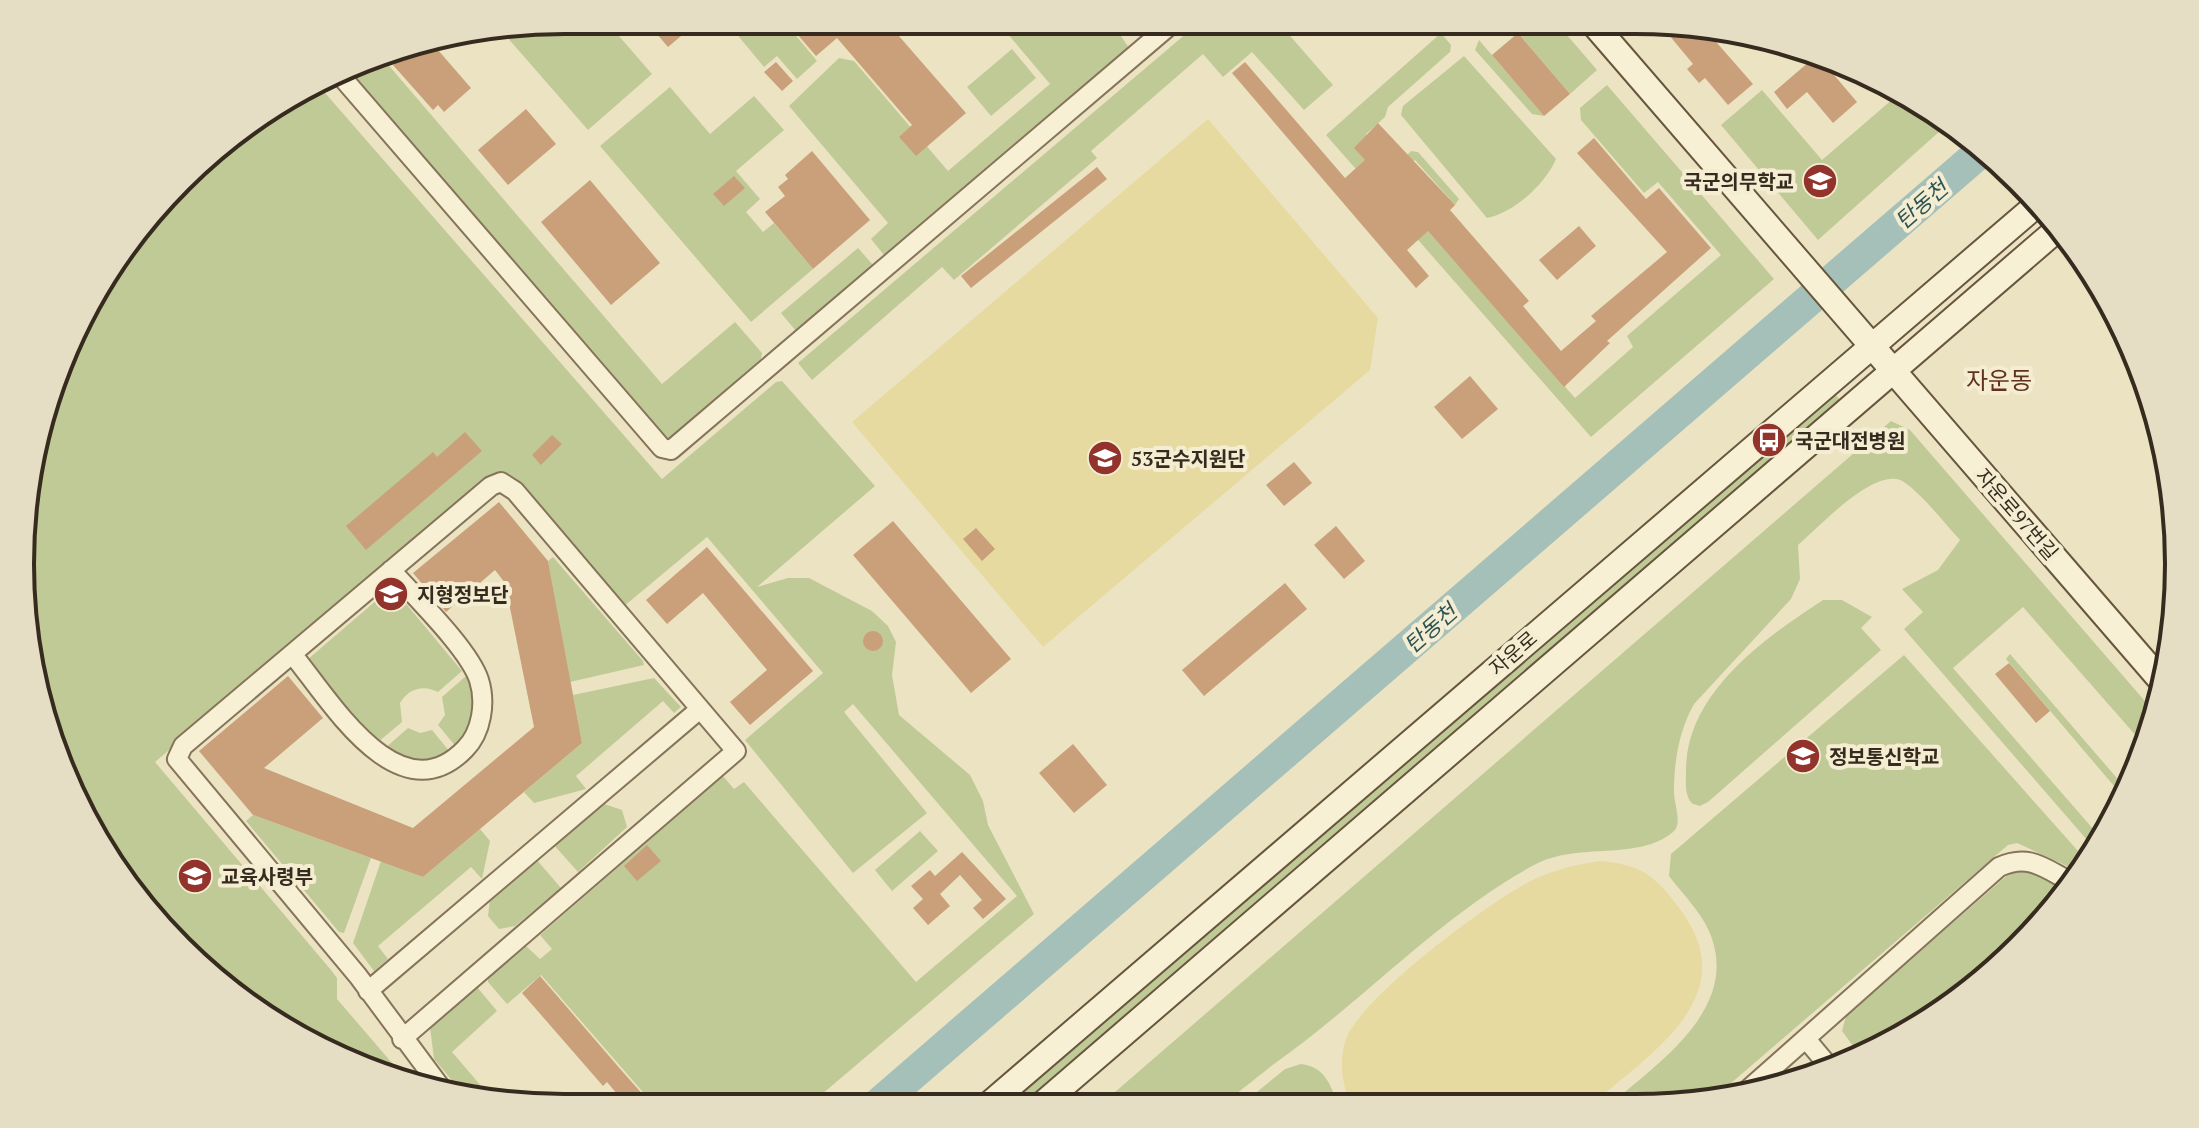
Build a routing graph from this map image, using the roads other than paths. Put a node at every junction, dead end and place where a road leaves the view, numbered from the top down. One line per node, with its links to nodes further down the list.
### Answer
1 (1160, 34): 3 (street)
2 (1602, 34): 6 (street, 자운로97번길)
3 (346, 81)
4 (2029, 211): 6 (street, 자운로)
5 (2050, 235): 7 (street, 자운로)
6 (1871, 345): 7 (street, 자운로97번길); 19 (street, 자운로)
7 (1893, 370): 10 (street, 자운로97번길); 20 (street, 자운로)
8 (391, 570): 9 (street); 9 (street); 11 (street)
9 (293, 655): 13 (street)
10 (2154, 672)
11 (700, 709): 13 (street); 14 (street)
12 (2062, 877): 15 (street)
13 (368, 991): 14 (street)
14 (402, 1039): 17 (street)
15 (1806, 1039): 16 (street); 18 (street)
16 (1823, 1059)
17 (432, 1077)
18 (1761, 1079)
19 (1001, 1094)
20 (1054, 1094)

